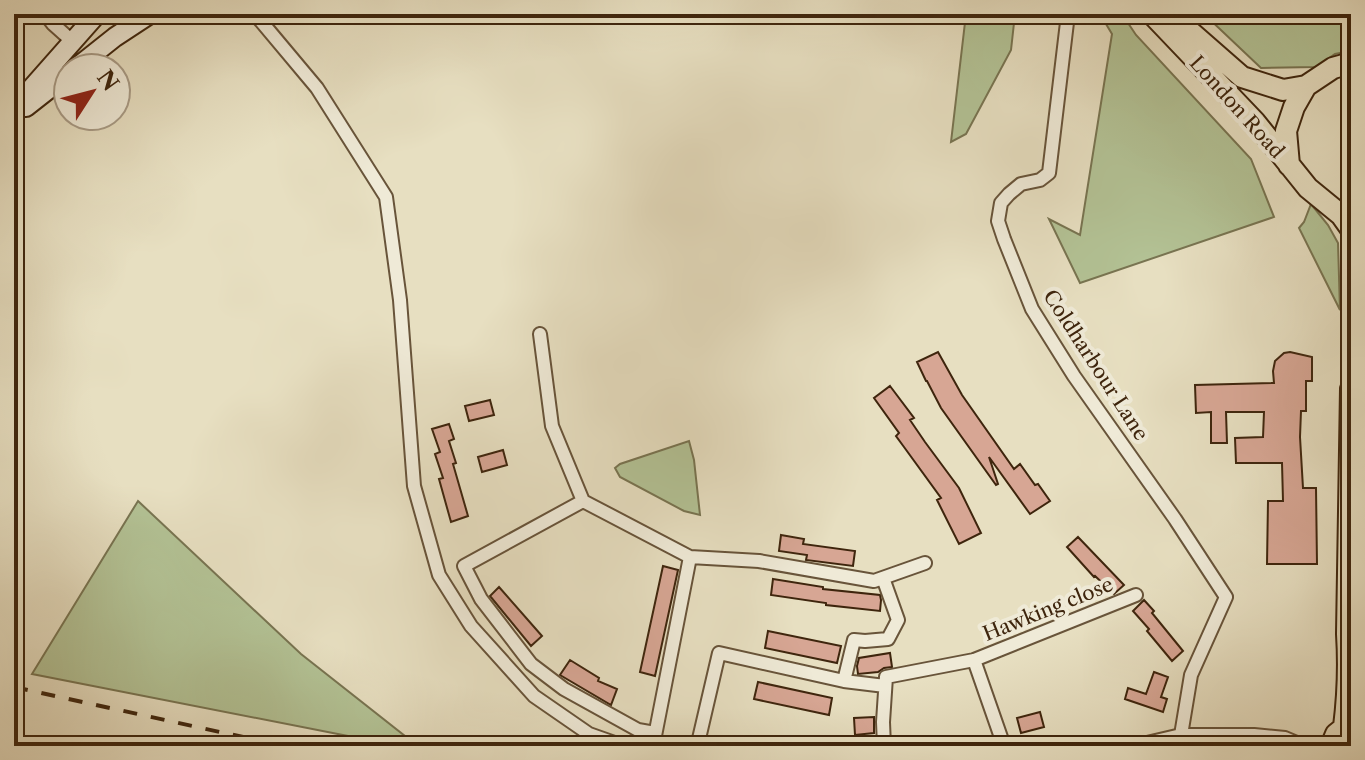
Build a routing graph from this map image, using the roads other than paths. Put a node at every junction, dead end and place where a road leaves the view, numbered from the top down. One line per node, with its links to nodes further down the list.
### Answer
1 (45, 14): 8 (street)
2 (97, 14): 8 (main road)
3 (150, 14): 9 (main road)
4 (255, 14): 30 (street)
5 (1068, 14): 27 (street, Coldharbour Lane)
6 (1152, 14): 15 (main road, London Road)
7 (1170, 14): 11 (main road, London Road)
8 (72, 41): 13 (main road)
9 (96, 52)
10 (1351, 63): 11 (main road)
11 (1306, 86): 15 (main road)
12 (52, 87): 14 (main road)
13 (14, 108)
14 (14, 117)
15 (1289, 165): 16 (main road, London Road)
16 (1348, 220)
17 (540, 334): 19 (street)
18 (1351, 389): 28 (main road)
19 (583, 501): 20 (street); 29 (street)
20 (690, 557): 22 (street); 29 (street)
21 (925, 563): 22 (street)
22 (883, 578): 25 (street)
23 (1136, 595): 24 (street, Hawking close)
24 (974, 660): 26 (street, Hawking close); 33 (street)
25 (844, 681): 26 (street, Hawking close); 31 (street, Hawking close)
26 (886, 681): 32 (street)
27 (1181, 735): 34 (street); 35 (street)
28 (1335, 736)
29 (654, 739)
30 (623, 746)
31 (709, 746)
32 (884, 746)
33 (1004, 746)
34 (1134, 746)
35 (1304, 746)

